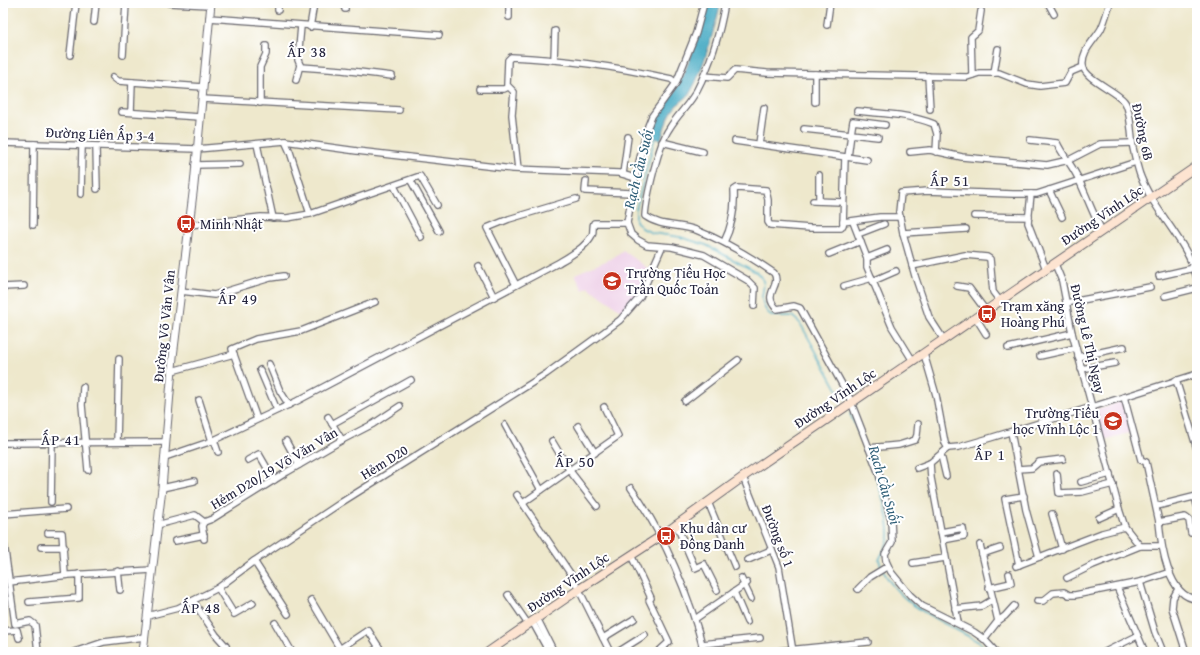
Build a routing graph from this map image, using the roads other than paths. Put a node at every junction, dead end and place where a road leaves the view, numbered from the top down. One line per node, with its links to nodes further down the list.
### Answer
1 (76, 3): 27 (street)
2 (96, 3): 19 (street)
3 (126, 3): 28 (street)
4 (169, 3): 13 (street)
5 (278, 3): 14 (street)
6 (314, 3): 22 (street)
7 (509, 3): 17 (street)
8 (704, 3): 41 (street)
9 (726, 3): 35 (street)
10 (830, 3): 20 (street)
11 (1048, 3): 16 (street)
12 (1110, 3): 31 (street)
13 (210, 4): 18 (street, Đường Võ Văn Vân)
14 (278, 10)
15 (981, 11): 37 (street)
16 (1054, 14)
17 (509, 17)
18 (209, 18): 21 (street); 42 (street, Đường Võ Văn Vân)
19 (94, 22)
20 (827, 25)
21 (301, 26): 22 (street); 30 (street)
22 (310, 27): 24 (street)
23 (555, 31): 29 (street)
24 (439, 35)
25 (266, 46): 47 (street)
26 (998, 49): 32 (street)
27 (70, 55)
28 (123, 55)
29 (554, 60): 41 (street); 43 (street)
30 (300, 65): 34 (street); 39 (street)
31 (1083, 67): 32 (street); 65 (street, Đường 6B)
32 (994, 73): 37 (street)
33 (815, 74): 35 (street); 36 (street); 46 (street)
34 (392, 76)
35 (704, 76): 63 (street)
36 (928, 76): 37 (street); 49 (street)
37 (972, 76)
38 (113, 77): 40 (street)
39 (296, 80)
40 (132, 82): 42 (street); 53 (street)
41 (676, 83): 85 (street)
42 (203, 87): 45 (street, Đường Võ Văn Vân)
43 (508, 87): 44 (street); 82 (street)
44 (480, 89)
45 (202, 99): 47 (street); 54 (street, Đường Võ Văn Vân)
46 (815, 102)
47 (260, 103): 50 (street)
48 (764, 108): 68 (street)
49 (930, 109)
50 (399, 110)
51 (857, 111): 74 (street)
52 (122, 112): 53 (street)
53 (131, 112): 54 (street)
54 (200, 117): 71 (street, Đường Võ Văn Vân)
55 (885, 125): 57 (street)
56 (804, 129): 57 (street)
57 (851, 134): 59 (street); 75 (street)
58 (628, 137): 83 (street)
59 (878, 137)
60 (1030, 140): 77 (street)
61 (285, 141): 67 (street, Đường Liên Ấp 3-4); 82 (street, Đường Liên Ấp 3-4); 99 (street)
62 (735, 141): 68 (street)
63 (662, 142): 72 (street); 117 (street)
64 (3, 143): 66 (street, Đường Liên Ấp 3-4)
65 (1132, 143): 77 (street); 78 (street, Đường 6B)
66 (34, 144): 69 (street, Đường Liên Ấp 3-4); 109 (street)
67 (257, 144): 71 (street, Đường Liên Ấp 3-4); 104 (street)
68 (760, 144): 75 (street)
69 (82, 146): 70 (street, Đường Liên Ấp 3-4); 93 (street)
70 (96, 147): 71 (street, Đường Liên Ấp 3-4); 90 (street)
71 (197, 149): 80 (street, Đường Võ Văn Vân)
72 (703, 152)
73 (910, 152): 74 (street)
74 (936, 152): 77 (street)
75 (847, 157): 76 (street); 97 (street)
76 (867, 160)
77 (1069, 160): 86 (street)
78 (1136, 162): 86 (street); 95 (street, Đường 6B)
79 (240, 164): 80 (street)
80 (196, 165): 110 (street, Đường Võ Văn Vân)
81 (1197, 166): 95 (main road, Đường Vĩnh Lộc)
82 (518, 169): 83 (street, Đường Liên Ấp 3-4)
83 (623, 174): 85 (street, Đường Liên Ấp 3-4)
84 (819, 175): 97 (street)
85 (635, 178): 92 (street)
86 (1079, 180): 91 (street); 113 (street)
87 (411, 181): 89 (street); 98 (street); 112 (street)
88 (586, 181): 92 (street)
89 (394, 186): 99 (street); 116 (street)
90 (97, 189)
91 (1050, 190): 94 (street); 103 (street)
92 (632, 193): 107 (street)
93 (81, 194)
94 (1031, 194): 101 (street); 102 (street)
95 (1150, 198): 113 (main road, Đường Vĩnh Lộc); 126 (street, Đường 6B)
96 (576, 199): 133 (street)
97 (843, 202): 105 (street)
98 (437, 205)
99 (310, 214): 104 (street)
100 (974, 216): 102 (street)
101 (900, 217): 106 (street); 114 (street)
102 (1029, 217): 127 (street)
103 (1062, 217)
104 (273, 218): 110 (street)
105 (843, 222): 106 (street); 117 (street)
106 (853, 222): 115 (street)
107 (627, 224): 119 (street); 133 (street)
108 (884, 224): 115 (street)
109 (33, 225)
110 (189, 225): 140 (street, Đường Võ Văn Vân)
111 (966, 229): 114 (street)
112 (439, 230)
113 (1102, 231): 123 (main road, Đường Vĩnh Lộc)
114 (903, 233): 125 (street)
115 (858, 234): 118 (street)
116 (421, 237)
117 (724, 242): 174 (street)
118 (861, 242): 121 (street); 122 (street)
119 (662, 247): 146 (street); 261 (street, Hẻm D20)
120 (887, 250): 122 (street)
121 (829, 254)
122 (867, 258): 132 (street)
123 (1055, 264): 127 (main road, Đường Vĩnh Lộc); 145 (street, Đường Lê Thị Ngay)
124 (478, 266): 142 (street)
125 (912, 266): 143 (street); 151 (street)
126 (1194, 268): 129 (street, Đường 6B); 131 (street)
127 (1046, 269): 143 (main road, Đường Vĩnh Lộc)
128 (896, 271): 132 (street)
129 (1197, 275)
130 (284, 276): 140 (street)
131 (1159, 276)
132 (872, 280): 135 (street); 161 (street)
133 (516, 285): 142 (street)
134 (24, 286): 137 (street)
135 (844, 286)
136 (957, 286): 147 (street)
137 (3, 287)
138 (1150, 287): 145 (street)
139 (1197, 288): 141 (street)
140 (181, 291): 166 (street, Đường Võ Văn Vân)
141 (1165, 296)
142 (494, 297): 175 (street)
143 (1000, 301): 147 (main road, Đường Vĩnh Lộc)
144 (375, 302): 155 (street)
145 (1066, 303): 149 (street, Đường Lê Thị Ngay)
146 (754, 306)
147 (986, 311): 148 (main road, Đường Vĩnh Lộc)
148 (976, 318): 150 (street); 151 (main road, Đường Vĩnh Lộc)
149 (1072, 333): 153 (street); 154 (street, Đường Lê Thị Ngay)
150 (986, 334)
151 (944, 340): 156 (main road, Đường Vĩnh Lộc)
152 (1124, 347): 158 (street)
153 (1008, 348)
154 (1076, 348): 157 (street); 158 (street, Đường Lê Thị Ngay)
155 (234, 354): 166 (street); 181 (street)
156 (924, 354): 161 (main road, Đường Vĩnh Lộc); 197 (street)
157 (1040, 356)
158 (1078, 358): 164 (street, Đường Lê Thị Ngay)
159 (119, 360): 193 (street)
160 (738, 360): 173 (street)
161 (913, 361): 174 (main road, Đường Vĩnh Lộc)
162 (1115, 363): 164 (street)
163 (269, 364): 175 (street)
164 (1081, 369): 178 (street, Đường Lê Thị Ngay)
165 (260, 370): 179 (street)
166 (172, 371): 194 (street, Đường Võ Văn Vân)
167 (1197, 374): 169 (street, Đường Lê Thị Ngay)
168 (411, 380): 182 (street)
169 (1176, 380): 171 (street, Đường Lê Thị Ngay); 198 (street)
170 (83, 387): 189 (street)
171 (1124, 397): 178 (street, Đường Lê Thị Ngay); 230 (street)
172 (199, 400): 187 (street)
173 (685, 401)
174 (851, 403): 196 (street); 214 (main road, Đường Vĩnh Lộc)
175 (289, 405): 179 (street)
176 (400, 406): 188 (street, Hẻm D20/19 Võ Văn Vân)
177 (604, 407): 200 (street)
178 (1092, 407): 186 (street); 212 (street)
179 (277, 410): 181 (street)
180 (328, 417): 182 (street)
181 (257, 419): 187 (street)
182 (332, 424): 188 (street)
183 (505, 424): 221 (street)
184 (918, 424): 196 (street)
185 (578, 426): 200 (street)
186 (1011, 432): 197 (street); 208 (street)
187 (213, 440): 199 (street); 202 (street)
188 (342, 440): 206 (street, Hẻm D20/19 Võ Văn Vân)
189 (86, 441): 192 (street); 193 (street); 209 (street)
190 (286, 441): 206 (street)
191 (552, 441): 210 (street)
192 (52, 442): 195 (street); 225 (street)
193 (117, 442): 194 (street)
194 (166, 442): 202 (street, Đường Võ Văn Vân)
195 (3, 444)
196 (869, 448): 264 (street)
197 (948, 448): 201 (street)
198 (1197, 449)
199 (218, 452)
200 (595, 453): 210 (street)
201 (941, 455): 205 (street); 213 (street)
202 (165, 457): 219 (street, Đường Võ Văn Vân)
203 (1062, 459): 208 (street)
204 (248, 460): 215 (street)
205 (930, 463): 207 (street); 241 (street)
206 (299, 466): 215 (street, Hẻm D20/19 Võ Văn Vân)
207 (917, 468)
208 (1018, 469): 223 (street)
209 (88, 470)
210 (570, 471): 221 (street); 229 (street)
211 (1058, 474): 218 (street)
212 (1110, 474): 217 (street); 218 (street)
213 (946, 476)
214 (743, 477): 226 (main road, Đường Vĩnh Lộc); 255 (street, Đường số 1)
215 (274, 480): 236 (street, Hẻm D20/19 Võ Văn Vân)
216 (194, 481): 219 (street)
217 (1081, 482)
218 (1113, 484): 232 (street)
219 (162, 488): 239 (street, Đường Võ Văn Vân)
220 (631, 488): 245 (street)
221 (541, 490): 227 (street)
222 (517, 495): 227 (street)
223 (1024, 496): 258 (street); 258 (street)
224 (1196, 496): 228 (street); 230 (street)
225 (51, 502)
226 (708, 502): 238 (main road, Đường Vĩnh Lộc); 263 (street)
227 (523, 503): 282 (street)
228 (1197, 505)
229 (597, 506)
230 (1157, 506): 237 (street)
231 (66, 509): 233 (street)
232 (1119, 509): 235 (street); 240 (street)
233 (3, 514)
234 (1052, 514): 254 (street)
235 (1099, 518)
236 (204, 522): 239 (street, Hẻm D20/19 Võ Văn Vân); 247 (street)
237 (1159, 522): 243 (street); 250 (street)
238 (676, 524): 245 (main road, Đường Vĩnh Lộc); 283 (street)
239 (157, 525): 265 (street, Đường Võ Văn Vân)
240 (1125, 527): 249 (street); 254 (street)
241 (941, 532): 246 (street); 246 (street)
242 (48, 533): 252 (street)
243 (1191, 533)
244 (3, 536): 273 (street)
245 (660, 536): 257 (main road, Đường Vĩnh Lộc); 299 (street)
246 (943, 540): 259 (street)
247 (175, 541)
248 (980, 545): 256 (street)
249 (1140, 546): 250 (street); 272 (street)
250 (1162, 546): 267 (street)
251 (41, 547): 252 (street)
252 (64, 547): 270 (street)
253 (1000, 548): 256 (street)
254 (1062, 549): 258 (street)
255 (771, 550): 260 (street); 319 (street, Đường số 1)
256 (982, 554): 278 (street)
257 (632, 555): 282 (main road, Đường Vĩnh Lộc); 318 (street)
258 (1039, 557)
259 (946, 558): 262 (street); 295 (street)
260 (748, 560)
261 (254, 561): 277 (street, Hẻm D20); 296 (street)
262 (913, 563)
263 (735, 567)
264 (884, 569): 279 (street); 303 (street)
265 (152, 570): 266 (street); 297 (street, Đường Võ Văn Vân)
266 (118, 571): 268 (street); 281 (street)
267 (1170, 572): 274 (street); 280 (street)
268 (79, 574): 270 (street); 292 (street)
269 (1009, 574): 278 (street)
270 (65, 575): 273 (street)
271 (741, 578): 275 (street)
272 (1067, 578)
273 (9, 582): 320 (street)
274 (1140, 582): 276 (street); 335 (street)
275 (746, 584): 284 (street); 287 (street)
276 (1117, 587): 290 (street); 307 (street)
277 (218, 588): 291 (street, Hẻm D20); 293 (street)
278 (989, 588): 289 (street)
279 (858, 589)
280 (1178, 589): 286 (street); 336 (street)
281 (120, 590)
282 (578, 590): 300 (main road, Đường Vĩnh Lộc); 310 (street)
283 (717, 590)
284 (734, 592): 299 (street); 302 (street)
285 (508, 595): 300 (street)
286 (1197, 598)
287 (751, 599)
288 (311, 600): 316 (street)
289 (992, 600): 295 (street); 301 (street)
290 (1037, 600)
291 (193, 601): 297 (street, Hẻm D20); 315 (street)
292 (29, 602)
293 (253, 603)
294 (1014, 606): 301 (street)
295 (955, 609): 303 (street)
296 (288, 614)
297 (147, 616): 309 (street, Đường Võ Văn Vân)
298 (634, 619): 310 (street)
299 (695, 619): 314 (street)
300 (532, 621): 325 (main road, Đường Vĩnh Lộc); 326 (street); 327 (street)
301 (998, 621): 312 (street)
302 (747, 622)
303 (958, 622): 312 (street)
304 (274, 623): 323 (street)
305 (3, 631): 308 (street)
306 (645, 635): 329 (street)
307 (1137, 636): 333 (street); 334 (street)
308 (19, 638)
309 (145, 638): 321 (street); 322 (street, Đường Võ Văn Vân)
310 (603, 638): 328 (street)
311 (760, 638): 314 (street)
312 (984, 639): 332 (street)
313 (868, 642): 319 (street)
314 (702, 644): 330 (street)
315 (226, 646)
316 (338, 650): 317 (street)
317 (381, 650): 324 (street)
318 (661, 651)
319 (793, 651): 331 (street)
320 (38, 652)
321 (74, 652)
322 (143, 652)
323 (292, 652)
324 (372, 652)
325 (488, 652)
326 (549, 652)
327 (554, 652)
328 (610, 652)
329 (618, 652)
330 (704, 652)
331 (768, 652)
332 (996, 652)
333 (1105, 652)
334 (1145, 652)
335 (1163, 652)
336 (1186, 652)

